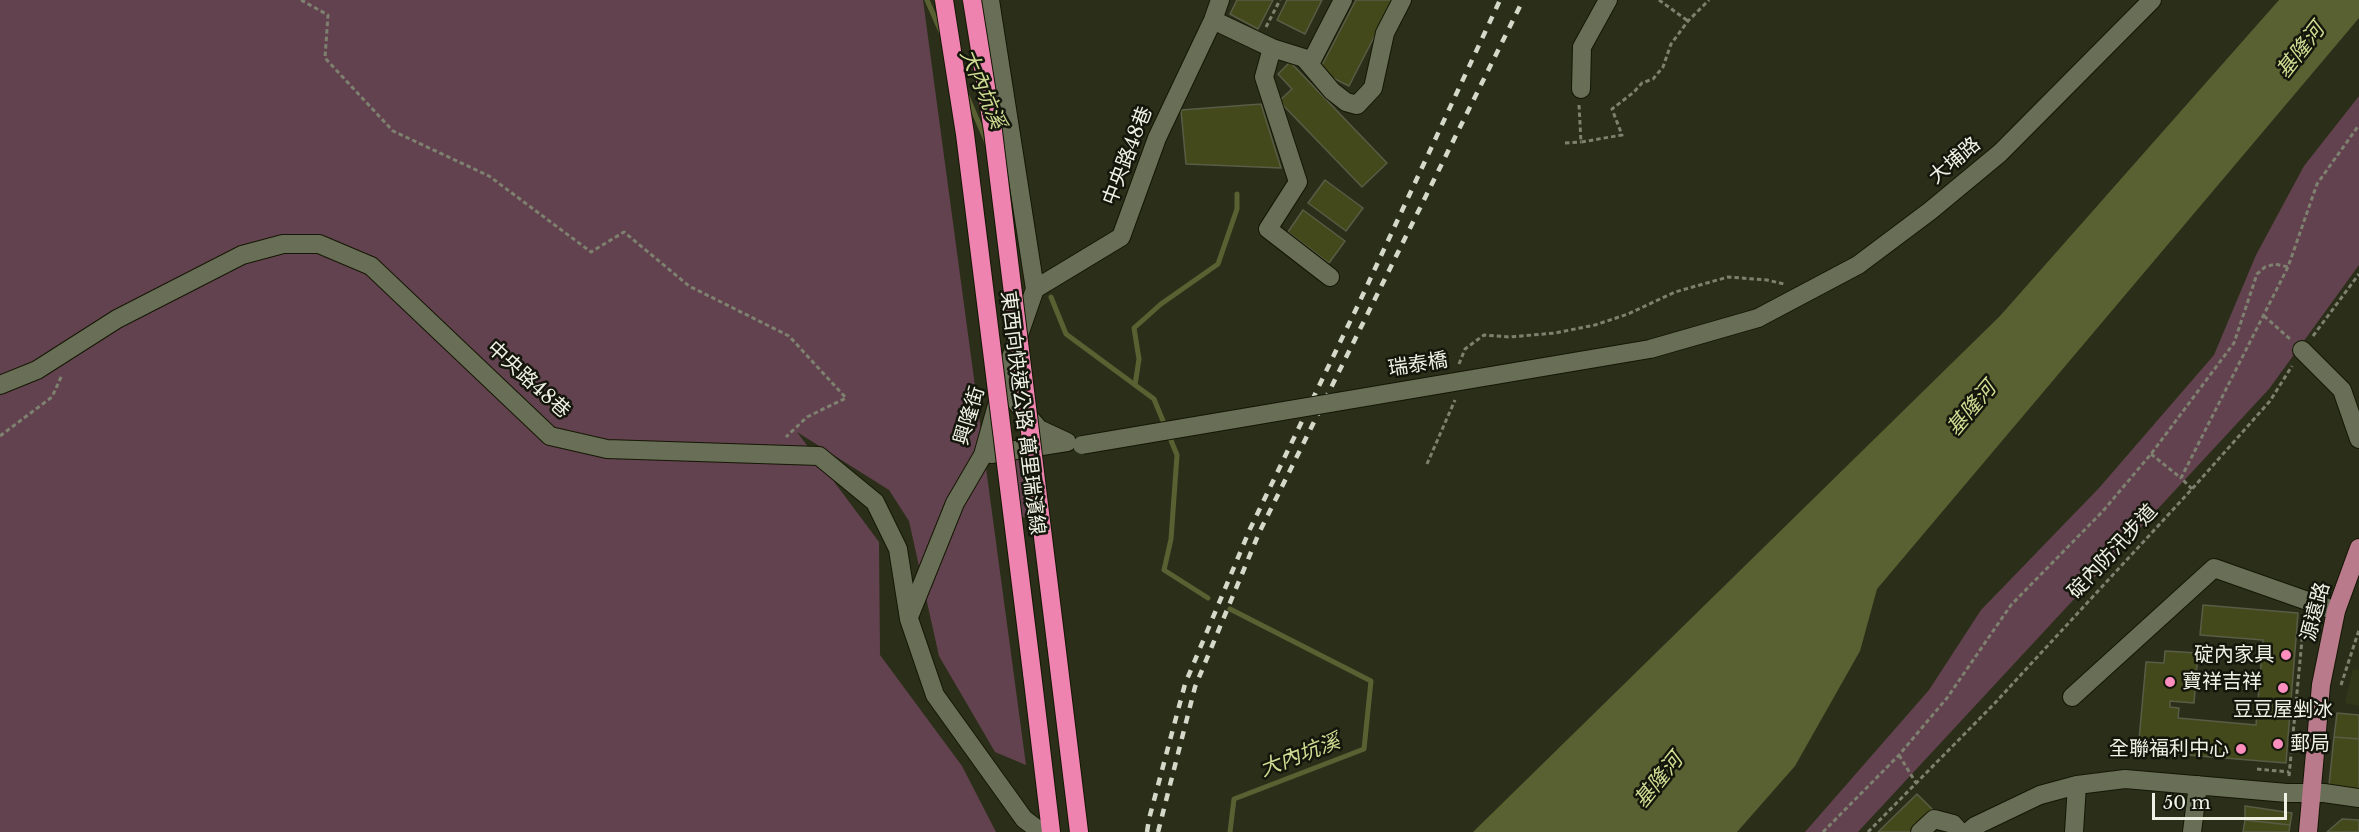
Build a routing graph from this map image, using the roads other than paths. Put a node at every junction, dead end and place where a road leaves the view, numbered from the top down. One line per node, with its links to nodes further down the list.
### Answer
1 (944, 0): 32 (highway, 東西向快速公路 萬里瑞濱線, bridge)
2 (972, 0): 33 (highway, 東西向快速公路 萬里瑞濱線, bridge)
3 (990, 0): 14 (street, 興隆街)
4 (1220, 0): 9 (street, 中央路48巷)
5 (1343, 0): 11 (street)
6 (1402, 0): 11 (street)
7 (1608, 0): 12 (street)
8 (2152, 0): 15 (street, 大埔路)
9 (1213, 20): 10 (street); 14 (street, 中央路48巷)
10 (1267, 45): 11 (street); 13 (street)
11 (1310, 64)
12 (1581, 88)
13 (1330, 277)
14 (1035, 289): 17 (street, 興隆街)
15 (1758, 318): 21 (street, 瑞泰橋, bridge)
16 (2302, 350): 19 (street)
17 (1007, 369): 21 (street); 22 (street, 興隆街)
18 (0, 385): 25 (street, 中央路48巷)
19 (2356, 410): 20 (street)
20 (2359, 439)
21 (1074, 443): 22 (street)
22 (983, 455): 25 (street, 興隆街)
23 (2359, 548): 24 (main road, 源遠路)
24 (2336, 611): 26 (street); 29 (main road, 源遠路)
25 (909, 619): 31 (street)
26 (2072, 697)
27 (2077, 785): 28 (street); 36 (street); 37 (street)
28 (2198, 785): 29 (street); 38 (street)
29 (2312, 793): 30 (street); 39 (main road, 源遠路)
30 (2359, 798)
31 (1041, 832)
32 (1051, 832)
33 (1079, 832)
34 (1920, 832): 35 (street)
35 (1960, 832)
36 (1968, 832)
37 (2074, 832)
38 (2192, 832)
39 (2308, 832)

